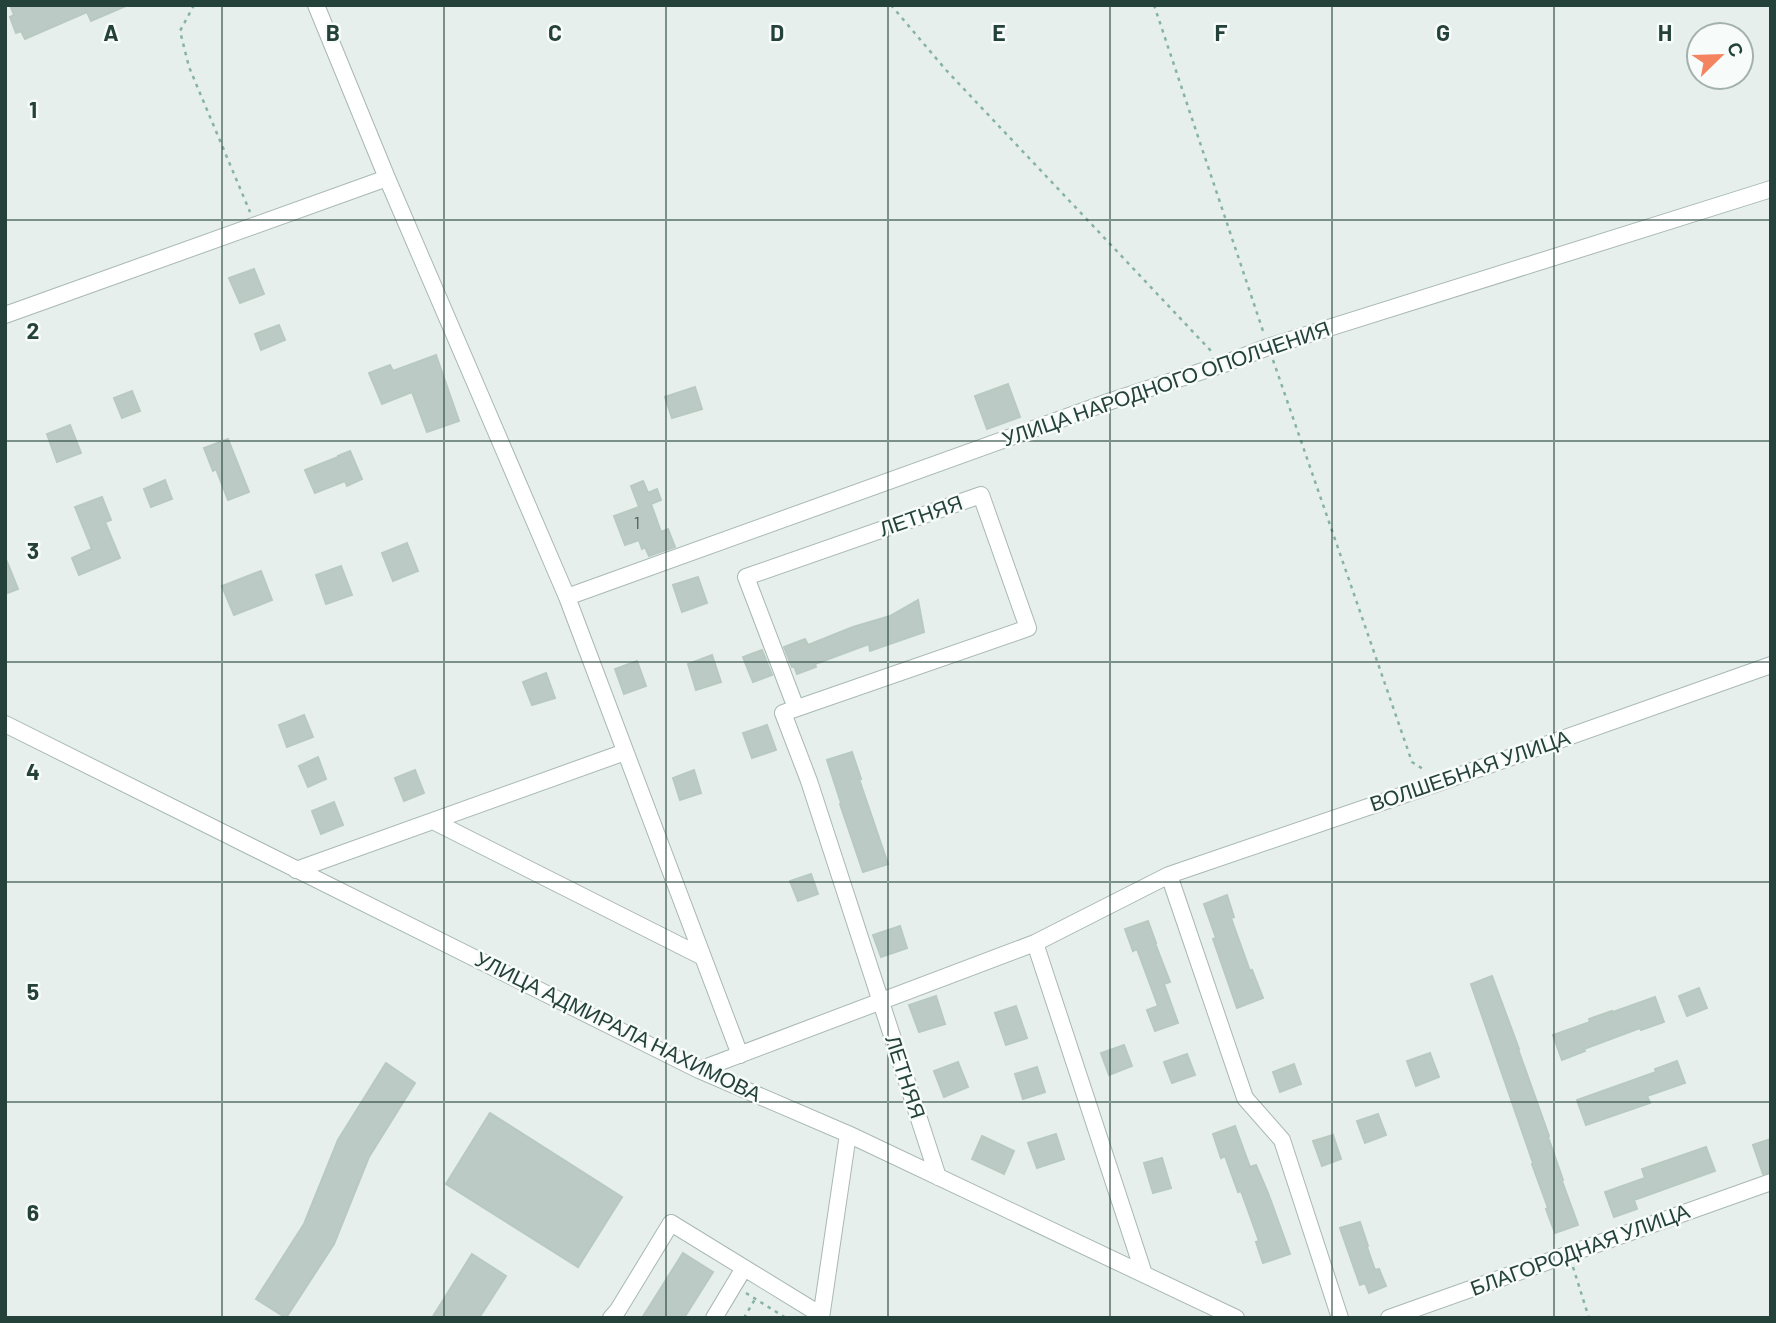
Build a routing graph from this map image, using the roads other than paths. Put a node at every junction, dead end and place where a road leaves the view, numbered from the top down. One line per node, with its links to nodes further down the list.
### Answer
1 (316, 5): 2 (street)
2 (387, 177): 4 (street); 5 (street)
3 (1771, 189): 5 (street, УЛИЦА НАРОДНОГО ОПОЛЧЕНИЯ)
4 (5, 315)
5 (567, 597): 9 (street)
6 (1771, 664): 12 (street, ВОЛШЕБНАЯ УЛИЦА)
7 (796, 708): 7 (street, ЛЕТНЯЯ); 15 (street, ЛЕТНЯЯ)
8 (5, 724): 11 (street, УЛИЦА АДМИРАЛА НАХИМОВА)
9 (625, 752): 10 (street); 14 (street)
10 (433, 821): 11 (street); 14 (street)
11 (296, 870): 17 (street, УЛИЦА АДМИРАЛА НАХИМОВА)
12 (1169, 875): 13 (street, ВОЛШЕБНАЯ УЛИЦА); 28 (street)
13 (1035, 943): 15 (street, ВОЛШЕБНАЯ УЛИЦА); 22 (street)
14 (703, 957): 16 (street)
15 (880, 1001): 16 (street, ВОЛШЕБНАЯ УЛИЦА); 19 (street, ЛЕТНЯЯ)
16 (740, 1055): 17 (street, ВОЛШЕБНАЯ УЛИЦА)
17 (699, 1070): 18 (street, УЛИЦА АДМИРАЛА НАХИМОВА)
18 (848, 1134): 19 (street, УЛИЦА АДМИРАЛА НАХИМОВА); 24 (street)
19 (938, 1177): 22 (street, УЛИЦА АДМИРАЛА НАХИМОВА)
20 (1771, 1182): 29 (street, БЛАГОРОДНАЯ УЛИЦА)
21 (744, 1268): 23 (street); 25 (street); 26 (street)
22 (1144, 1274): 27 (street, УЛИЦА АДМИРАЛА НАХИМОВА)
23 (801, 1311): 24 (street)
24 (821, 1317)
25 (611, 1318)
26 (714, 1318)
27 (1236, 1318)
28 (1340, 1318)
29 (1389, 1318)

